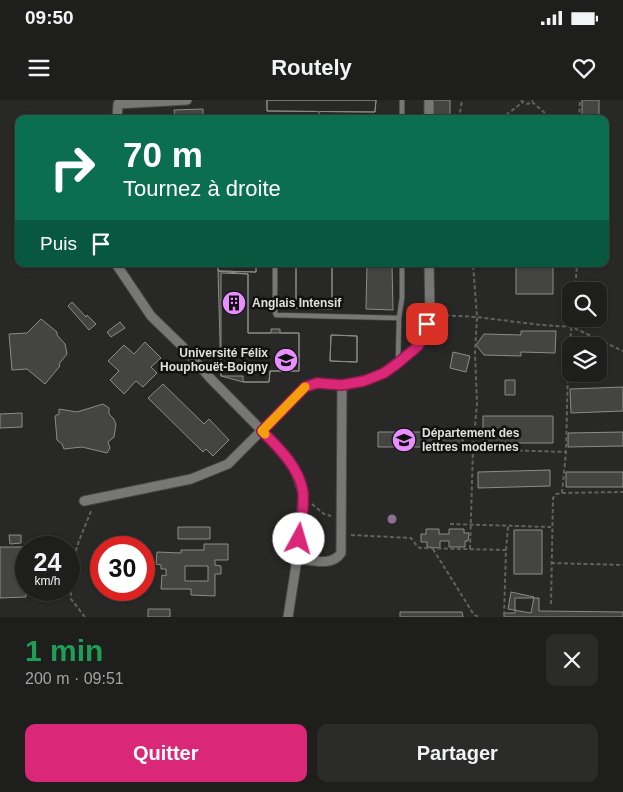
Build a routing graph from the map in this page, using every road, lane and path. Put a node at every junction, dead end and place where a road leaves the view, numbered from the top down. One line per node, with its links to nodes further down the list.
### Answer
1 (187, 100): 9 (street)
2 (402, 100): 11 (lane)
3 (429, 100): 12 (street)
4 (462, 100): 13 (path)
5 (580, 100): 16 (path)
6 (522, 101): 7 (path); 14 (path)
7 (532, 101): 15 (path)
8 (318, 111): 10 (path)
9 (117, 115)
10 (320, 115)
11 (402, 115)
12 (429, 115)
13 (460, 115)
14 (506, 115)
15 (548, 115)
16 (579, 115)
17 (118, 267): 32 (street)
18 (275, 267): 26 (lane)
19 (402, 267): 26 (lane)
20 (429, 267): 24 (street)
21 (472, 267): 25 (path)
22 (577, 267): 23 (path)
23 (576, 282)
24 (430, 314): 25 (path); 30 (street)
25 (476, 317): 27 (path); 33 (path)
26 (399, 318): 30 (lane)
27 (562, 326)
28 (572, 327): 29 (path); 34 (path)
29 (623, 351)
30 (398, 363): 31 (street)
31 (342, 385): 32 (street); 40 (street)
32 (262, 431): 36 (street); 38 (street)
33 (473, 450): 34 (path); 42 (path)
34 (566, 452): 37 (path)
35 (623, 492): 37 (path)
36 (303, 493): 40 (path); 49 (street)
37 (562, 493): 44 (path)
38 (100, 498): 39 (street); 53 (path)
39 (84, 501)
40 (341, 520): 45 (street)
41 (450, 524): 42 (path)
42 (470, 524): 43 (path); 47 (path)
43 (508, 526): 44 (path); 48 (path)
44 (552, 527): 50 (path)
45 (341, 534): 46 (path); 49 (street)
46 (433, 549): 47 (path); 55 (path)
47 (470, 549): 48 (path)
48 (506, 550): 56 (path)
49 (297, 559): 54 (street)
50 (551, 563): 51 (path); 52 (path)
51 (623, 565)
52 (551, 604)
53 (85, 617)
54 (288, 617)
55 (480, 617)
56 (504, 617)

